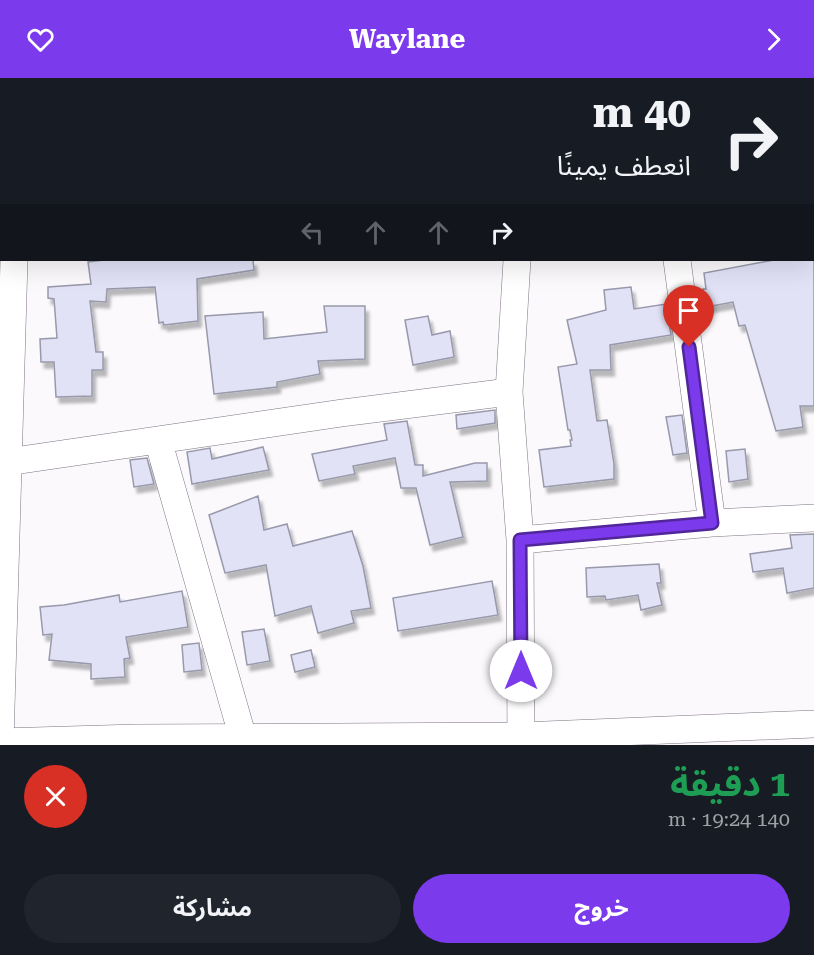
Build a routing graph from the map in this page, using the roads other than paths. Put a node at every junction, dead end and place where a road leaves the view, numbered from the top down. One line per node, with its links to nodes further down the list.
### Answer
1 (14, 261): 4 (street)
2 (517, 261): 5 (street)
3 (677, 261): 9 (street)
4 (6, 313): 7 (street)
5 (509, 392): 6 (street); 10 (street)
6 (158, 440): 7 (street); 12 (street)
7 (7, 462): 14 (street)
8 (814, 518): 9 (street)
9 (712, 523): 10 (street)
10 (520, 540): 13 (street)
11 (814, 724): 13 (street)
12 (243, 738): 13 (street); 15 (street)
13 (521, 741)
14 (0, 742): 15 (street)
15 (137, 742)

